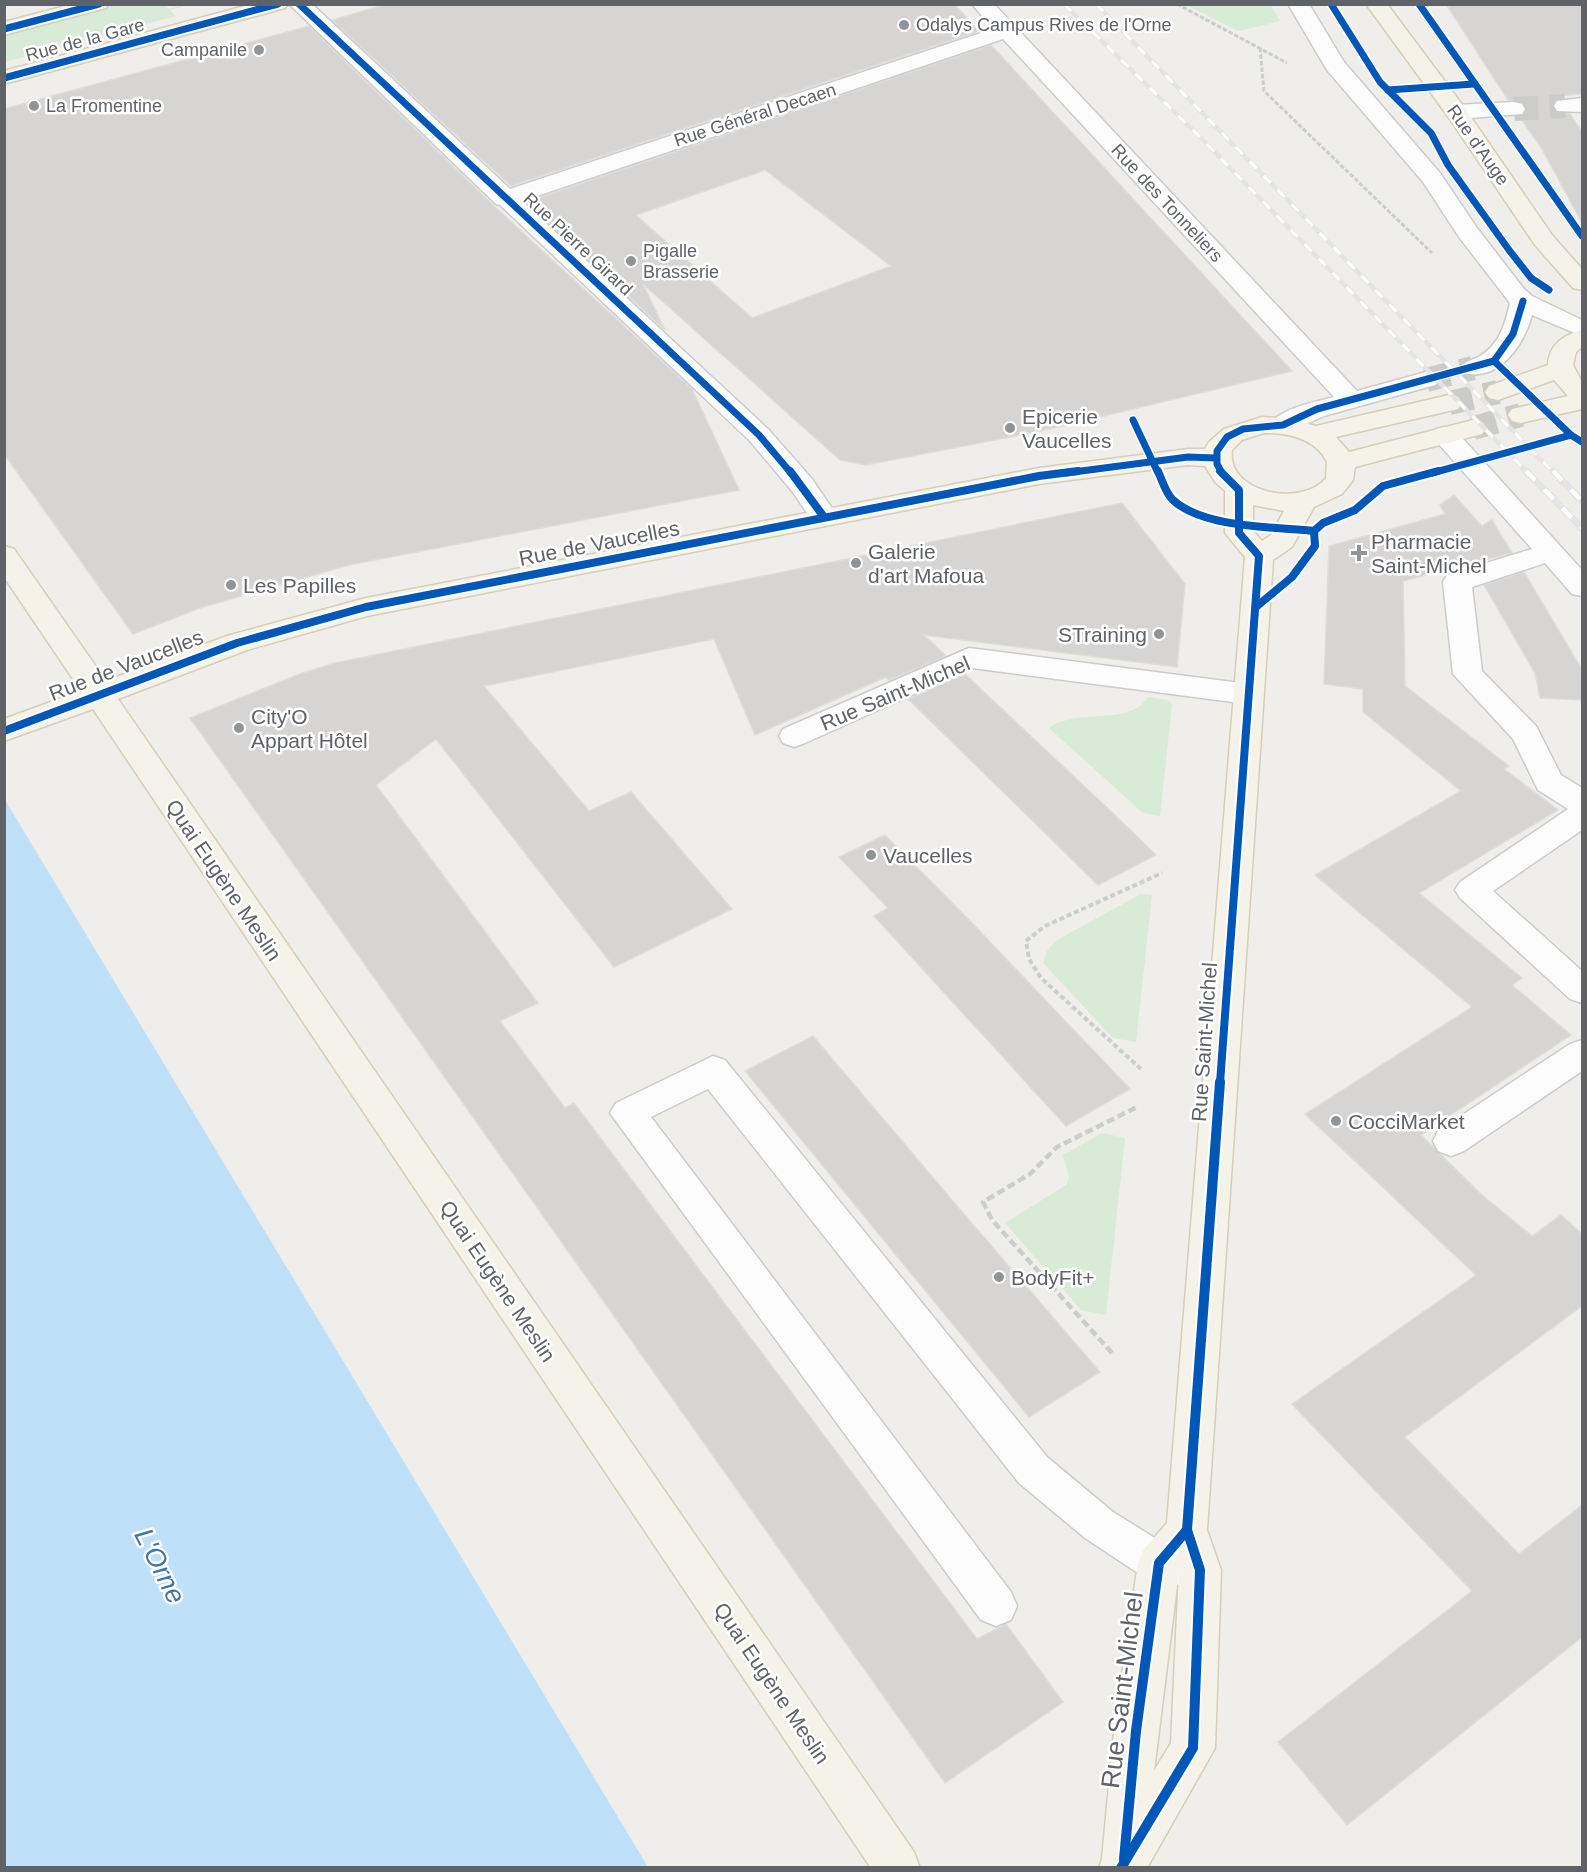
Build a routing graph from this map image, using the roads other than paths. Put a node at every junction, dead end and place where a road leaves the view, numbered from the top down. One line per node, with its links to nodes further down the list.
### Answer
1 (99, 4): 7 (main road, Rue de la Gare)
2 (278, 4): 9 (main road, Rue de la Gare)
3 (299, 4): 12 (street, Rue Pierre Girard)
4 (982, 4): 8 (street, Rue des Tonneliers)
5 (1298, 4): 14 (street)
6 (1376, 4): 11 (main road, Rue d'Auge)
7 (4, 29)
8 (1006, 31): 12 (street, Rue Général Decaen); 22 (street, Rue des Tonneliers)
9 (4, 78)
10 (1514, 109): 11 (street)
11 (1456, 112): 13 (main road, Rue d'Auge)
12 (504, 199): 34 (street, Rue Pierre Girard)
13 (1582, 284)
14 (1523, 301): 15 (street); 17 (street)
15 (1582, 329)
16 (1582, 338): 18 (main road)
17 (1473, 368)
18 (1560, 369): 20 (main road); 21 (main road)
19 (1426, 380): 22 (street)
20 (1498, 392)
21 (1582, 394)
22 (1351, 400): 26 (street)
23 (1582, 401): 25 (main road)
24 (1449, 403): 28 (main road)
25 (1521, 415)
26 (1282, 426): 28 (main road); 30 (main road)
27 (1473, 428): 29 (main road)
28 (1314, 434): 31 (main road)
29 (1445, 435): 31 (main road); 35 (street)
30 (1216, 458): 32 (main road); 34 (main road, Rue de Vaucelles)
31 (1342, 462): 33 (main road)
32 (1239, 490): 33 (main road); 37 (main road)
33 (1304, 502): 37 (main road)
34 (824, 518): 39 (main road, Rue de Vaucelles)
35 (1551, 552): 38 (street); 43 (street)
36 (4, 555): 39 (main road, Quai Eugène Meslin)
37 (1259, 556): 40 (main road, Rue Saint-Michel)
38 (1582, 587)
39 (99, 694): 41 (main road, Rue de Vaucelles); 53 (main road, Quai Eugène Meslin)
40 (1248, 694): 42 (street, Rue Saint-Michel); 48 (main road, Rue Saint-Michel)
41 (4, 731)
42 (794, 736)
43 (1582, 802)
44 (1582, 815): 45 (street)
45 (1582, 990)
46 (1582, 1054): 47 (street)
47 (1451, 1142)
48 (1187, 1530): 49 (main road); 50 (main road, Rue Saint-Michel)
49 (1159, 1563): 50 (street); 51 (street); 52 (main road, Rue Saint-Michel)
50 (1200, 1570): 52 (main road, Rue Saint-Michel)
51 (996, 1606)
52 (1128, 1867)
53 (898, 1868)

